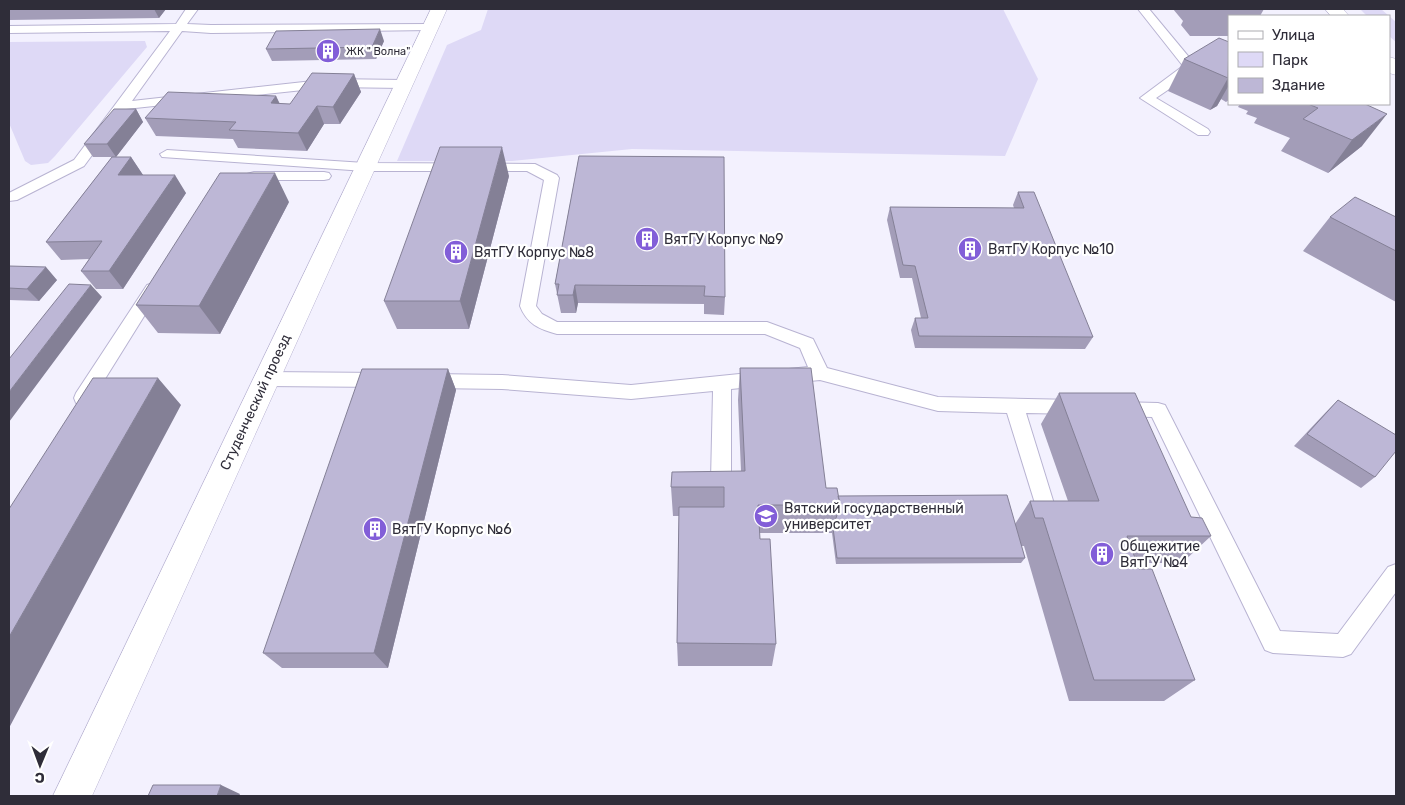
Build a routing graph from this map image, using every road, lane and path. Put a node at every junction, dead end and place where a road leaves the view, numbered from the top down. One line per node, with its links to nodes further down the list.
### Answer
1 (192, 9): 4 (lane)
2 (1143, 9): 6 (lane)
3 (434, 18): 4 (lane); 8 (main road, Студенческий проезд)
4 (179, 27): 5 (lane); 9 (lane)
5 (9, 28)
6 (1190, 66): 7 (lane); 10 (lane)
7 (1228, 66)
8 (403, 84): 9 (lane); 12 (main road, Студенческий проезд)
9 (122, 106): 14 (lane)
10 (1203, 132)
11 (167, 154): 12 (lane)
12 (362, 172): 13 (lane); 16 (lane); 17 (main road, Студенческий проезд)
13 (240, 188)
14 (11, 200)
15 (159, 280): 22 (lane)
16 (820, 373): 20 (lane); 21 (lane)
17 (266, 379): 18 (lane); 26 (main road, Студенческий проезд)
18 (401, 380)
19 (432, 381): 20 (lane)
20 (722, 383): 23 (lane)
21 (1014, 406): 24 (lane); 25 (lane)
22 (73, 414)
23 (721, 480)
24 (1045, 507)
25 (1396, 574)
26 (72, 796)

